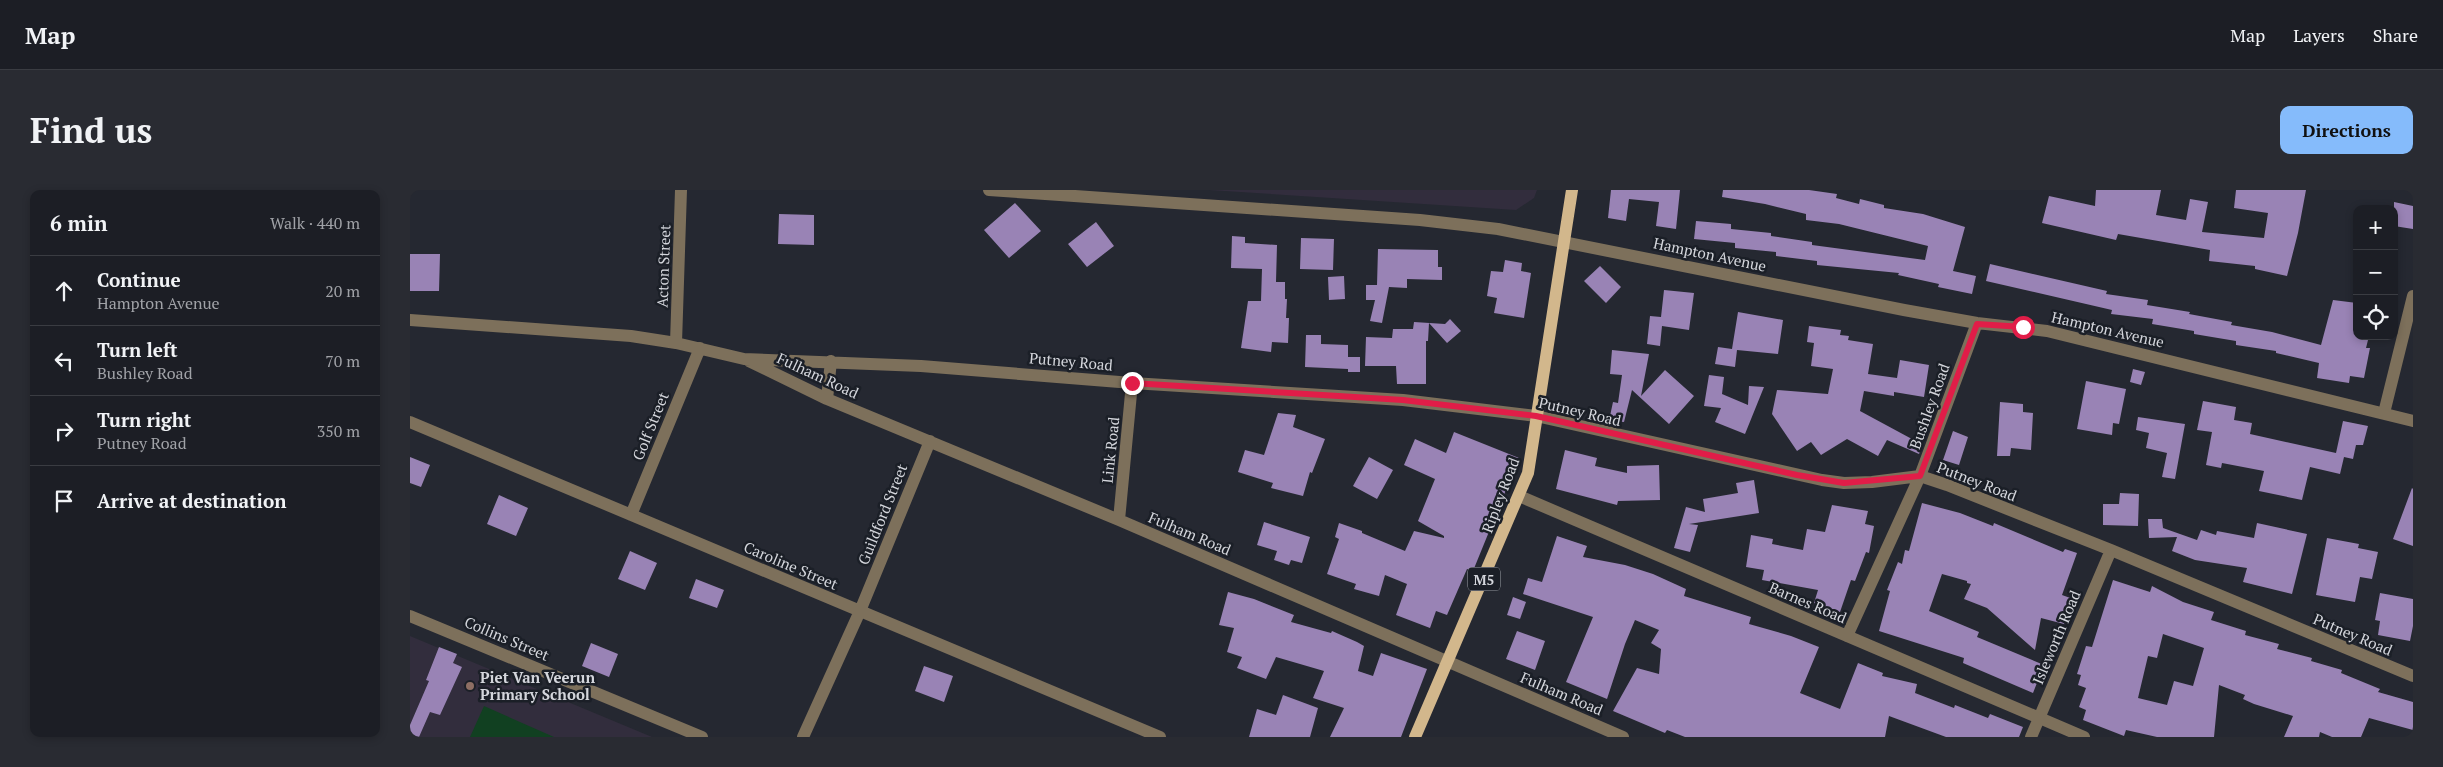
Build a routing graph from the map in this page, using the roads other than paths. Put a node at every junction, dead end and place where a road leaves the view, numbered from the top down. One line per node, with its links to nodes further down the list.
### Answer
1 (682, 190): 8 (street, Acton Street)
2 (989, 190): 4 (street, Hampton Avenue)
3 (1572, 190): 4 (main road, Ripley Road / M5)
4 (1564, 242): 7 (street, Hampton Avenue); 15 (main road, Ripley Road / M5)
5 (2413, 296): 14 (street)
6 (410, 320): 8 (street)
7 (1977, 324): 14 (street, Hampton Avenue); 19 (street, Bushley Road)
8 (676, 343): 9 (street)
9 (700, 348): 10 (street, Putney Road); 21 (street, Golf Street)
10 (744, 359): 11 (street, Putney Road); 13 (street, Fulham Road)
11 (831, 361): 12 (street, Putney Road); 13 (street)
12 (1132, 383): 15 (street, Putney Road); 22 (street, Link Road)
13 (826, 399): 18 (street, Fulham Road)
14 (2384, 414): 16 (street, Hampton Avenue)
15 (1536, 416): 19 (street, Putney Road); 20 (main road, Ripley Road / M5)
16 (2413, 421)
17 (410, 422): 21 (street, Caroline Street)
18 (930, 441): 22 (street, Fulham Road); 24 (street, Guildford Street)
19 (1920, 476): 23 (street, Putney Road); 26 (street, Bushley Road)
20 (1519, 496): 26 (street, Barnes Road); 27 (main road, Ripley Road / M5)
21 (630, 515): 24 (street, Caroline Street)
22 (1119, 520): 27 (street, Fulham Road)
23 (2111, 550): 28 (street, Putney Road); 29 (street, Isleworth Road)
24 (860, 611): 31 (street, Guildford Street); 32 (street, Caroline Street)
25 (410, 616): 30 (street, Collins Street)
26 (1847, 636): 29 (street, Barnes Road)
27 (1448, 662): 33 (main road, Ripley Road / M5); 34 (street, Fulham Road)
28 (2413, 676)
29 (2039, 718): 35 (street, Isleworth Road); 36 (street, Barnes Road)
30 (702, 737)
31 (803, 737)
32 (1160, 737)
33 (1415, 737)
34 (1623, 737)
35 (2031, 737)
36 (2084, 737)

